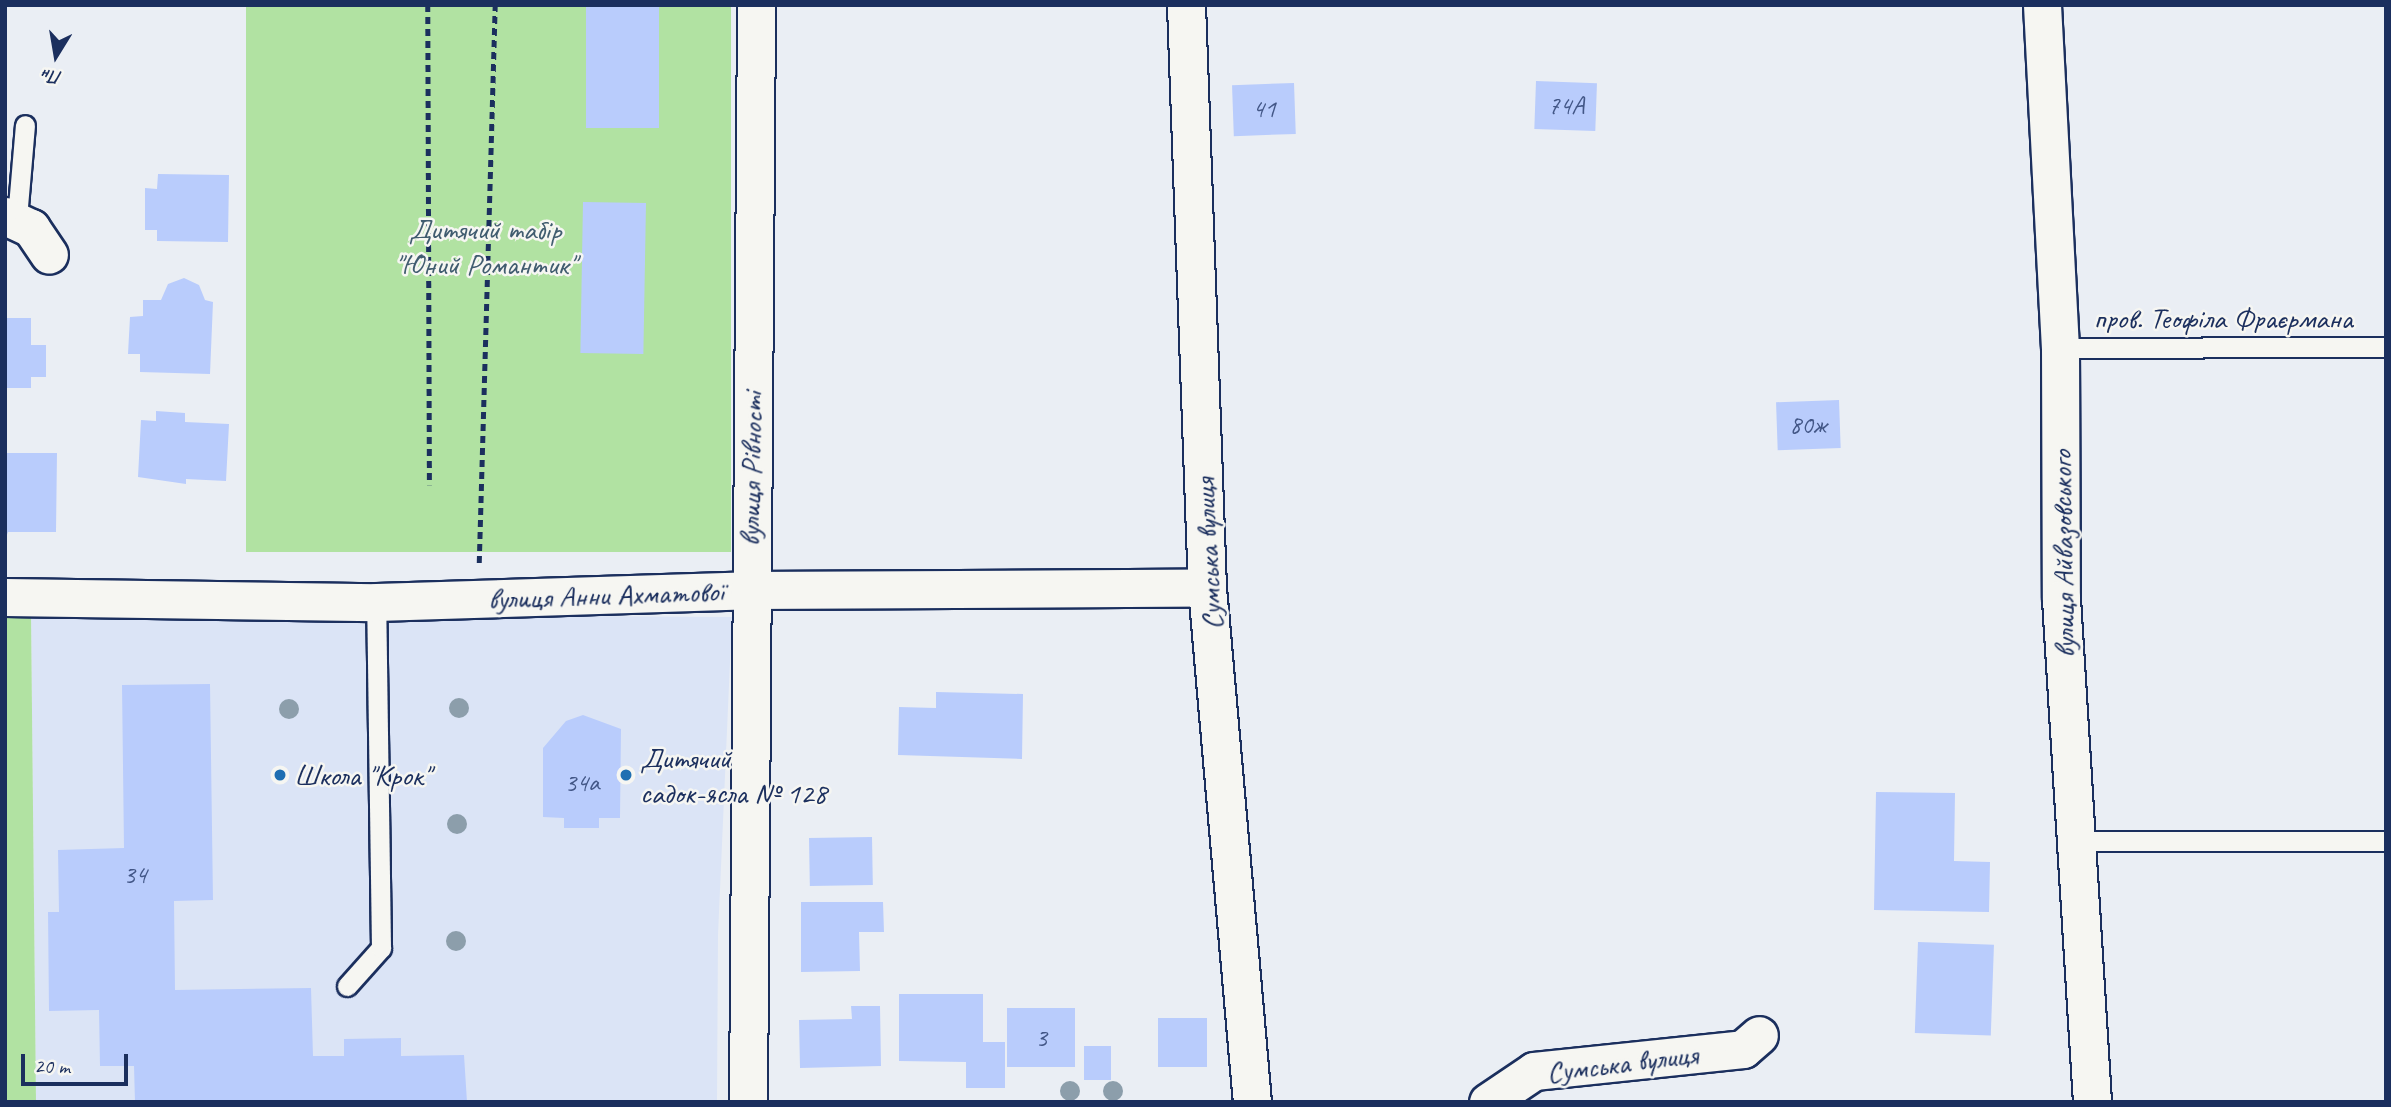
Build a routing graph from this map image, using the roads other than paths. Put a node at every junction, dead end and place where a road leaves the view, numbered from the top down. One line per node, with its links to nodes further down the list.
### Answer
1 (756, 5): 10 (street, вулиця Рівності)
2 (1186, 5): 9 (street, Сумська вулиця)
3 (2042, 5): 8 (street, вулиця Айвазовського)
4 (25, 125): 5 (lane)
5 (11, 217): 6 (street)
6 (49, 255)
7 (2386, 347): 8 (lane, пров. Теофіла Фраєрмана)
8 (2060, 348): 13 (street, вулиця Айвазовського)
9 (1207, 588): 10 (street, вулиця Анни Ахматової); 18 (street, Сумська вулиця)
10 (749, 590): 12 (street, вулиця Анни Ахматової); 17 (street, вулиця Рівності)
11 (5, 597): 12 (street, вулиця Анни Ахматової)
12 (376, 601): 15 (lane)
13 (2076, 841): 14 (lane); 20 (street, вулиця Айвазовського)
14 (2386, 841)
15 (347, 986)
16 (1759, 1035): 19 (street, Сумська вулиця)
17 (748, 1102)
18 (1252, 1102)
19 (1488, 1102)
20 (2092, 1102)

